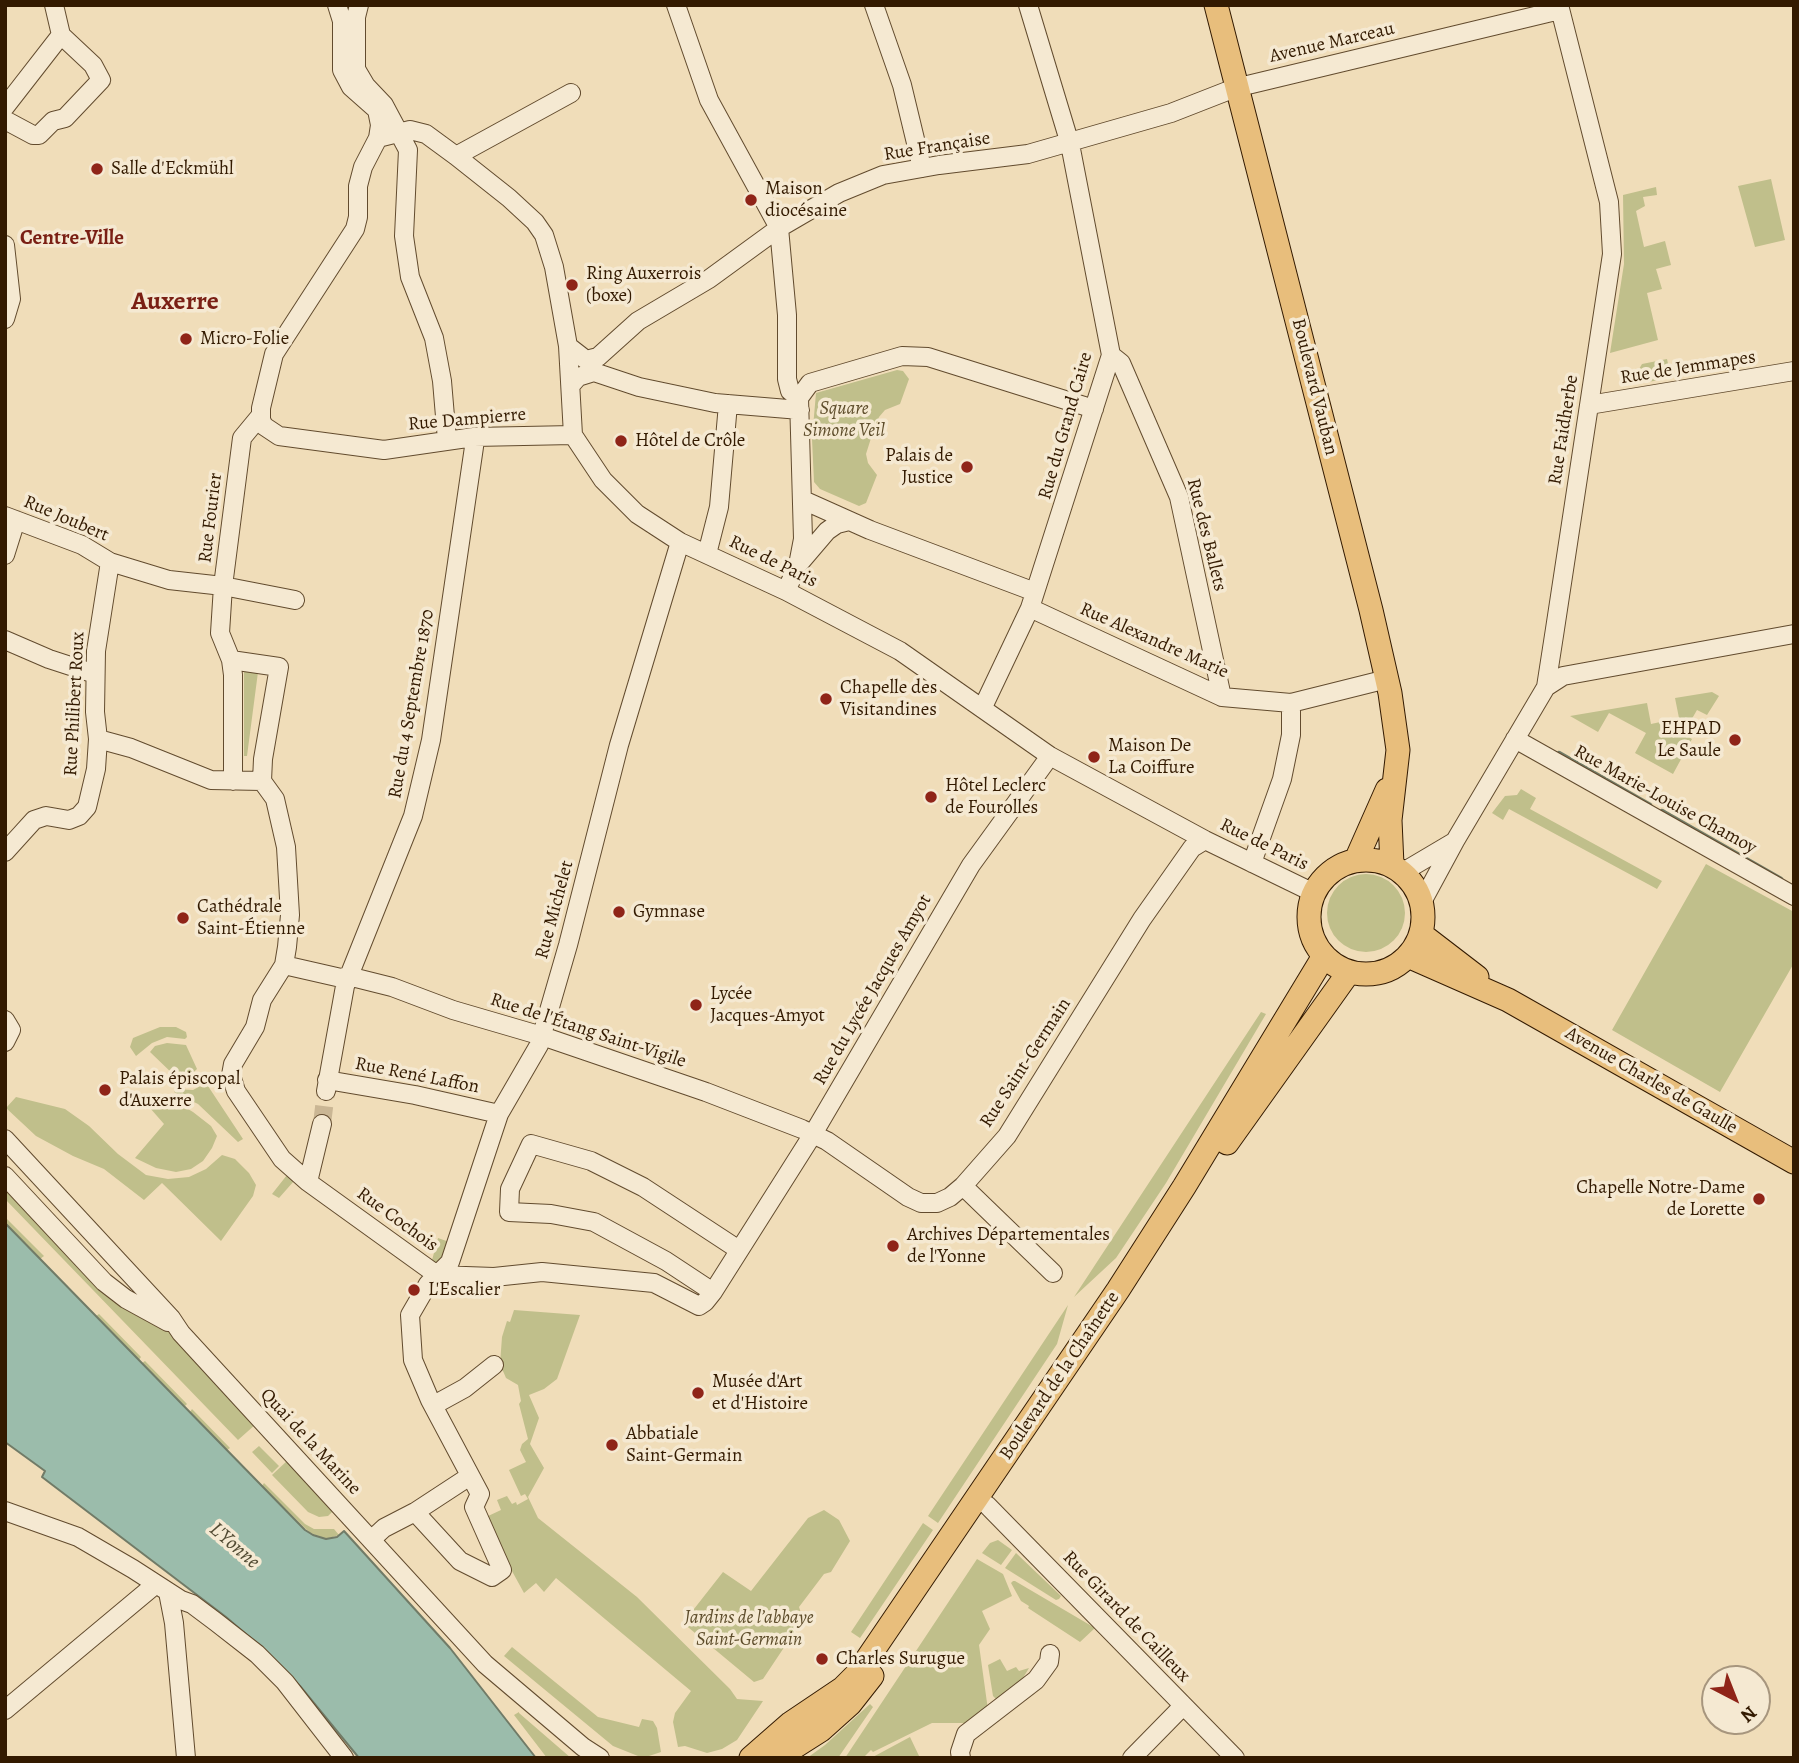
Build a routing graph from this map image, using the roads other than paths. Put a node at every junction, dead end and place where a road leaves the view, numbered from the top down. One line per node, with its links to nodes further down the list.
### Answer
1 (54, 5): 9 (street)
2 (337, 5): 15 (street)
3 (359, 5): 14 (street)
4 (874, 5): 19 (street)
5 (1028, 5): 16 (street, Rue du Grand Caire)
6 (1216, 5): 10 (main road, Boulevard Vauban)
7 (680, 7): 20 (street)
8 (1560, 8): 10 (street, Avenue Marceau); 29 (street, Rue Faidherbe)
9 (61, 35): 12 (street); 13 (street)
10 (1235, 88): 16 (street, Rue Française); 51 (main road, Boulevard Vauban)
11 (571, 93): 18 (street)
12 (5, 107)
13 (5, 120)
14 (399, 133): 15 (street); 17 (street); 18 (street)
15 (376, 142): 17 (street); 31 (street)
16 (1070, 144): 19 (street, Rue Française); 24 (street, Rue du Grand Caire)
17 (408, 155): 34 (street)
18 (456, 156): 23 (street)
19 (922, 168): 20 (street, Rue Française)
20 (779, 228): 23 (street, Rue Française); 28 (street)
21 (5, 245): 22 (street)
22 (5, 318)
23 (568, 346): 26 (street)
24 (1111, 355): 30 (street, Rue du Grand Caire); 53 (street, Rue des Ballets)
25 (1794, 371): 29 (street, Rue de Jemmapes)
26 (571, 385): 27 (street); 32 (street)
27 (728, 404): 28 (street); 39 (street)
28 (799, 404): 30 (street); 35 (street)
29 (1589, 405): 52 (street, Rue Faidherbe)
30 (1094, 409): 46 (street, Rue du Grand Caire)
31 (261, 415): 34 (street, Rue Dampierre); 43 (street, Rue Fourier)
32 (573, 435): 33 (street, Rue Dampierre); 38 (street, Rue de Paris)
33 (474, 437): 34 (street, Rue Dampierre); 76 (street, Rue du 4 Septembre 1870)
34 (447, 440)
35 (803, 500): 37 (street, Rue Alexandre Marie); 42 (street)
36 (11, 518): 40 (street); 41 (street, Rue Joubert)
37 (849, 521): 42 (street); 46 (street, Rue Alexandre Marie)
38 (680, 542): 39 (street, Rue de Paris); 79 (street, Rue Michelet)
39 (707, 554): 44 (street, Rue de Paris)
40 (5, 555)
41 (110, 562): 43 (street, Rue Joubert); 50 (street, Rue Philibert Roux)
42 (799, 565): 44 (street)
43 (223, 586): 45 (street, Rue Joubert); 49 (street, Rue Fourier)
44 (786, 591): 55 (street, Rue de Paris)
45 (295, 600)
46 (1033, 600): 53 (street, Rue Alexandre Marie); 55 (street, Rue du Grand Caire)
47 (1794, 634): 52 (street)
48 (5, 640): 50 (street)
49 (230, 660): 60 (street); 61 (street)
50 (95, 674): 56 (street, Rue Philibert Roux)
51 (1387, 679): 54 (street, Rue Alexandre Marie); 59 (main road, Boulevard Vauban)
52 (1546, 687): 57 (street, Rue Faidherbe)
53 (1222, 696): 54 (street, Rue Alexandre Marie)
54 (1291, 703): 66 (street)
55 (983, 707): 58 (street, Rue de Paris)
56 (98, 739): 60 (street); 64 (street, Rue Philibert Roux)
57 (1515, 739): 63 (street, Rue Faidherbe); 69 (street, Rue Marie-Louise Chamoy)
58 (1050, 756): 62 (street, Rue de Paris); 84 (street, Rue du Lycée Jacques Amyot)
59 (1395, 771): 65 (main road, Boulevard Vauban); 67 (main road, Boulevard Vauban)
60 (233, 781): 61 (street)
61 (262, 781): 73 (street)
62 (1196, 840): 66 (street, Rue de Paris); 89 (street, Rue Saint-Germain)
63 (1455, 841): 67 (street, Rue Faidherbe); 70 (street, Rue Faidherbe)
64 (5, 852)
65 (1356, 860): 67 (main road); 68 (main road)
66 (1252, 863): 68 (street, Rue de Paris)
67 (1398, 869): 70 (main road)
68 (1314, 893): 74 (main road)
69 (1794, 896)
70 (1422, 902): 71 (main road)
71 (1422, 934): 72 (main road); 77 (main road, Avenue Charles de Gaulle)
72 (1408, 956): 75 (main road); 77 (main road, Avenue Charles de Gaulle)
73 (284, 965): 76 (street, Rue de l'Étang Saint-Vigile); 88 (street, Rue Cochois)
74 (1319, 966): 75 (main road); 110 (main road, Boulevard de la Chaînette)
75 (1349, 972): 98 (main road)
76 (348, 976): 79 (street, Rue de l'Étang Saint-Vigile); 81 (street, Rue du 4 Septembre 1870)
77 (1508, 1000): 86 (main road, Avenue Charles de Gaulle)
78 (5, 1020): 80 (street)
79 (542, 1036): 82 (street, Rue Michelet); 84 (street, Rue de l'Étang Saint-Vigile)
80 (5, 1042)
81 (326, 1085): 82 (street, Rue René Laffon)
82 (499, 1114): 92 (street, Rue Michelet)
83 (322, 1124): 88 (street)
84 (813, 1134): 89 (street, Rue Saint-Germain); 90 (street, Rue du Lycée Jacques Amyot)
85 (5, 1139): 94 (street, Quai de la Marine)
86 (1794, 1162)
87 (5, 1176): 94 (street)
88 (309, 1182): 92 (street, Rue Cochois)
89 (963, 1186): 91 (street)
90 (739, 1250): 93 (street, Rue du Lycée Jacques Amyot); 93 (street)
91 (1053, 1273)
92 (437, 1275): 93 (street, Rue Cochois); 96 (street, Rue Michelet)
93 (713, 1292)
94 (174, 1326): 101 (street, Quai de la Marine)
95 (494, 1365): 96 (street)
96 (433, 1405): 97 (street)
97 (470, 1476): 100 (street); 100 (street)
98 (987, 1505): 104 (street, Rue Girard de Cailleux); 111 (main road)
99 (5, 1511): 102 (street)
100 (415, 1513): 101 (street)
101 (371, 1540): 109 (street, Quai de la Marine)
102 (162, 1588): 105 (street); 107 (street); 108 (street)
103 (1050, 1654): 112 (street)
104 (1183, 1706): 106 (street); 113 (street, Rue Girard de Cailleux)
105 (5, 1710)
106 (1138, 1755)
107 (186, 1758)
108 (344, 1758)
109 (600, 1758)
110 (751, 1758)
111 (778, 1758)
112 (961, 1758)
113 (1235, 1758)

